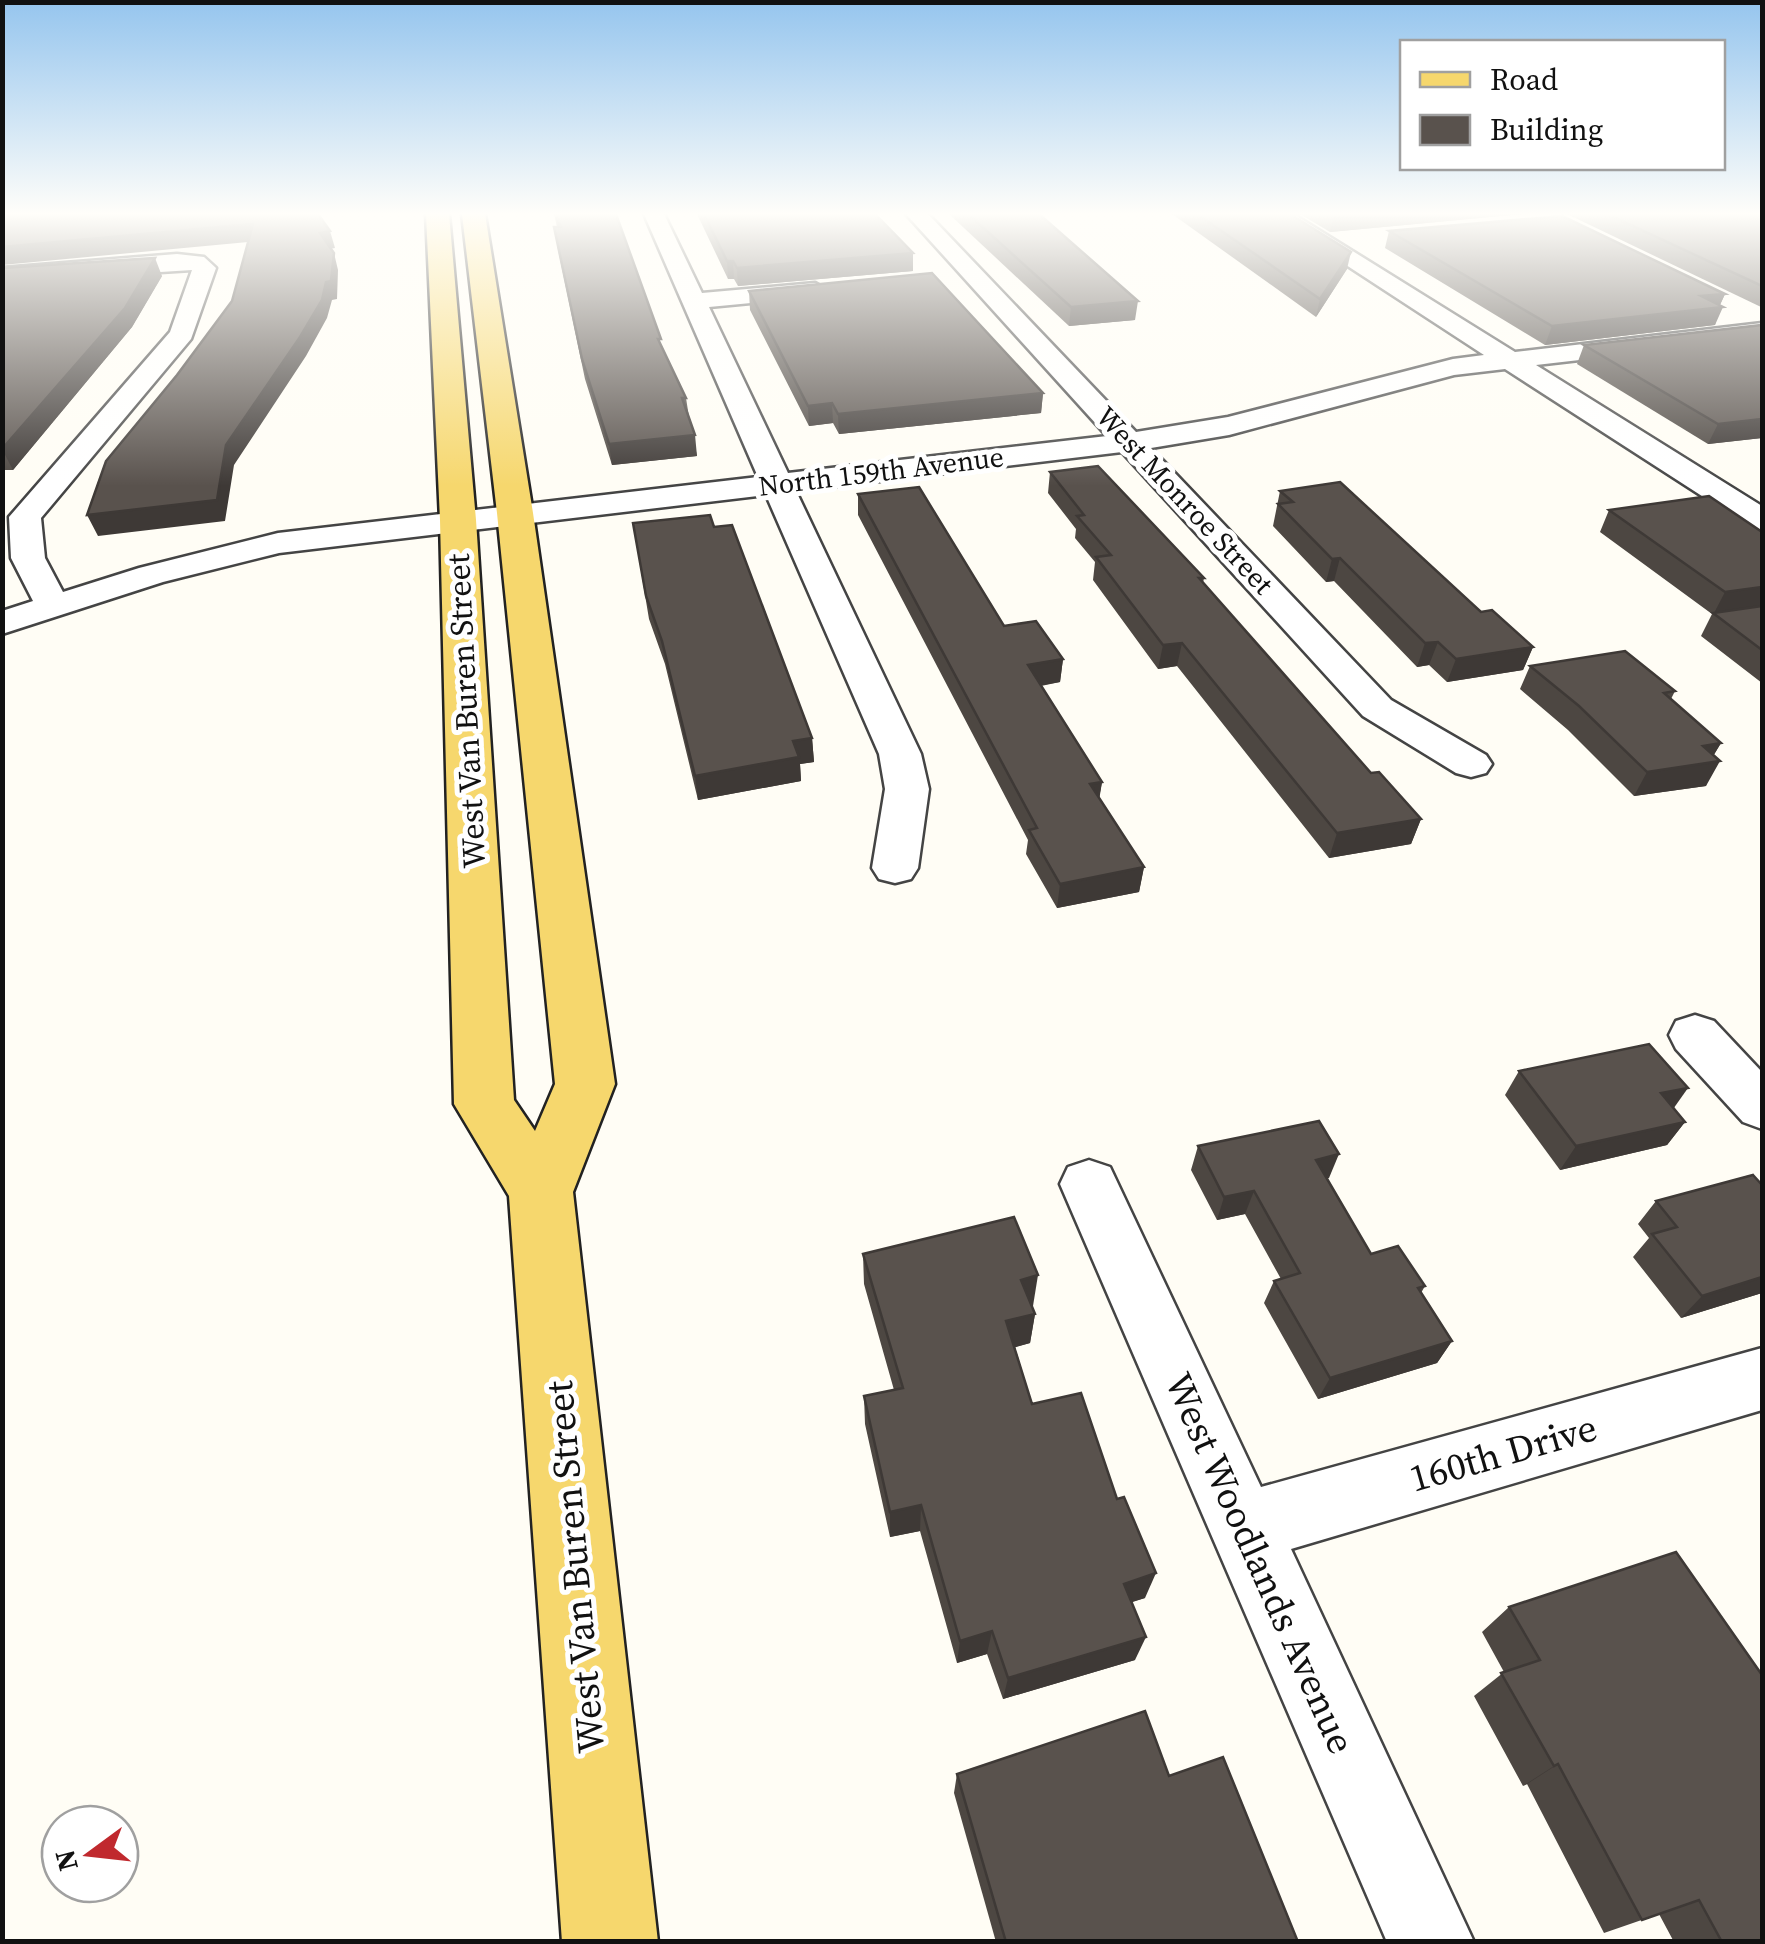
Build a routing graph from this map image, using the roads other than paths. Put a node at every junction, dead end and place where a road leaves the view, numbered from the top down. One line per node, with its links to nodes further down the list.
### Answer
1 (192, 305): 16 (street)
2 (443, 305): 14 (main road, West Van Buren Street)
3 (486, 305): 13 (main road, West Van Buren Street)
4 (696, 305): 12 (street)
5 (1001, 305): 11 (street, West Monroe Street)
6 (1423, 305): 10 (street)
7 (1732, 306): 8 (street)
8 (1762, 320)
9 (1762, 331): 10 (street, North 159th Avenue)
10 (1510, 360): 11 (street, North 159th Avenue); 15 (street)
11 (1131, 442): 12 (street, North 159th Avenue); 18 (street, West Monroe Street)
12 (777, 483): 13 (street, North 159th Avenue); 19 (street)
13 (516, 514): 14 (street, North 159th Avenue); 23 (main road, West Van Buren Street)
14 (458, 520): 16 (street, North 159th Avenue); 23 (main road, West Van Buren Street)
15 (1762, 520)
16 (53, 606): 17 (street, North 159th Avenue)
17 (2, 623)
18 (1471, 764)
19 (895, 868)
20 (1695, 1036): 21 (street)
21 (1762, 1107)
22 (1089, 1184): 25 (street, West Woodlands Avenue)
23 (541, 1192): 26 (main road, West Van Buren Street)
24 (1762, 1379): 25 (street, 160th Drive)
25 (1244, 1528): 27 (street, West Woodlands Avenue)
26 (610, 1942)
27 (1431, 1942)

